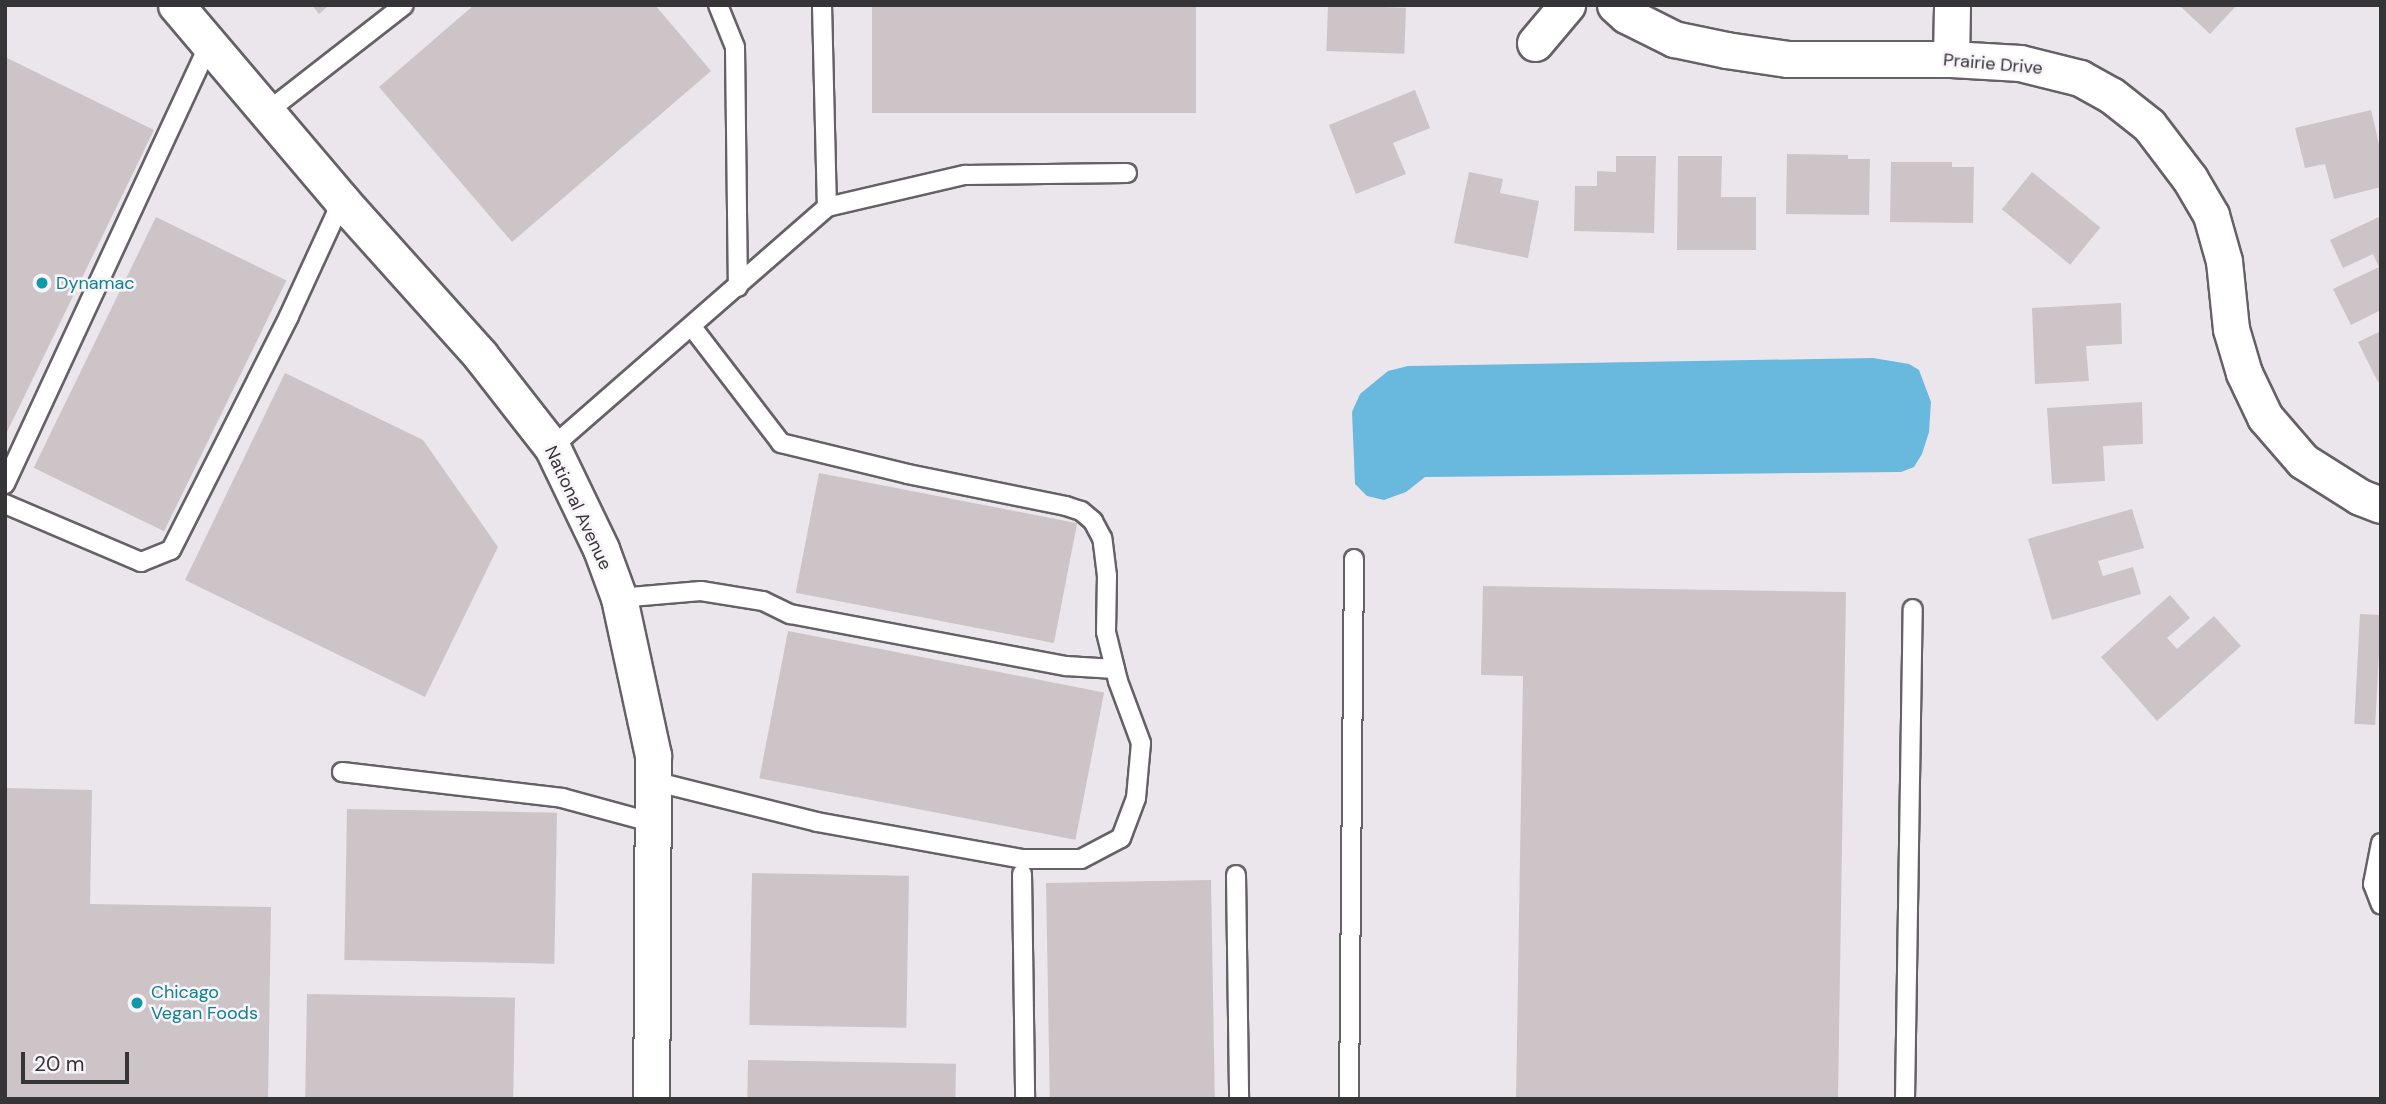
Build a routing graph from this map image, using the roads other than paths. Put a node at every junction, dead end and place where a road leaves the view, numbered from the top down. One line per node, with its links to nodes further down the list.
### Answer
1 (177, 5): 8 (street, National Avenue)
2 (404, 5): 11 (lane)
3 (718, 5): 15 (lane)
4 (822, 5): 14 (lane)
5 (1567, 5): 9 (street)
6 (1615, 5): 10 (street, Prairie Drive)
7 (1952, 5): 10 (street)
8 (210, 43): 11 (street, National Avenue); 18 (lane)
9 (1535, 43)
10 (1951, 58): 20 (street, Prairie Drive)
11 (268, 111): 13 (street, National Avenue)
12 (1127, 173): 14 (lane)
13 (342, 201): 17 (street, National Avenue); 19 (lane)
14 (827, 207): 15 (lane)
15 (737, 287): 16 (lane)
16 (692, 327): 17 (lane); 24 (lane)
17 (552, 447): 22 (street, National Avenue)
18 (5, 484)
19 (5, 505)
20 (2381, 505)
21 (1354, 559): 35 (lane)
22 (619, 598): 24 (lane); 26 (street, National Avenue)
23 (1913, 609): 36 (lane)
24 (1115, 669): 26 (lane)
25 (342, 772): 27 (lane)
26 (653, 782): 27 (street, National Avenue)
27 (654, 823): 32 (street, National Avenue)
28 (2381, 842): 31 (lane)
29 (1022, 874): 33 (lane)
30 (1236, 875): 34 (lane)
31 (2381, 905)
32 (651, 1099)
33 (1025, 1099)
34 (1239, 1099)
35 (1349, 1099)
36 (1905, 1099)

